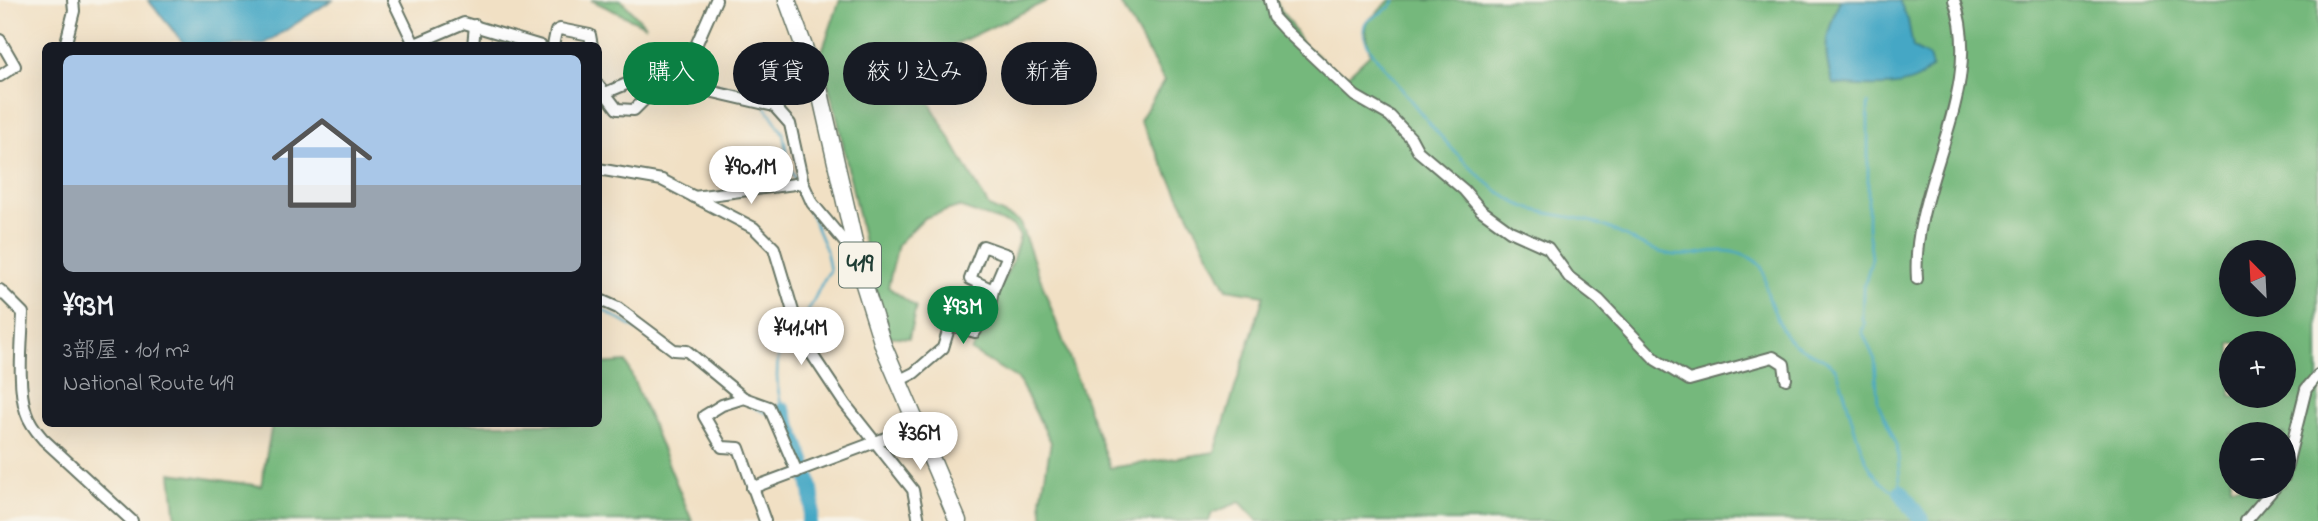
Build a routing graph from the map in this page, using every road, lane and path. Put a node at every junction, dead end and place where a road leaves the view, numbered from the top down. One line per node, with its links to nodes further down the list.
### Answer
1 (73, 0): 9 (street)
2 (393, 0): 10 (street)
3 (716, 0): 16 (street)
4 (787, 0): 25 (highway, 419)
5 (1269, 0): 31 (street)
6 (1954, 0): 26 (street)
7 (475, 25): 11 (street); 12 (street); 13 (street)
8 (0, 40): 17 (street)
9 (66, 42)
10 (414, 42)
11 (421, 42)
12 (473, 42)
13 (529, 42)
14 (554, 42): 15 (street)
15 (591, 42)
16 (698, 42)
17 (0, 76)
18 (623, 84): 19 (street)
19 (602, 89): 21 (street)
20 (719, 93): 23 (street)
21 (639, 105)
22 (602, 170): 24 (street)
23 (803, 183): 24 (street); 25 (street)
24 (694, 197): 36 (street)
25 (856, 250): 32 (highway, 419)
26 (1917, 279)
27 (0, 290): 40 (street)
28 (993, 290): 32 (street)
29 (602, 301): 33 (street)
30 (2318, 375): 34 (street)
31 (1786, 379)
32 (898, 381): 35 (highway, 419)
33 (744, 398): 37 (street); 38 (street)
34 (2296, 429)
35 (920, 433): 36 (street); 43 (highway, 419)
36 (878, 442): 37 (street); 42 (street)
37 (802, 470): 38 (street)
38 (752, 488): 41 (street)
39 (2265, 499): 44 (street)
40 (132, 521)
41 (765, 521)
42 (919, 521)
43 (958, 521)
44 (2246, 521)

